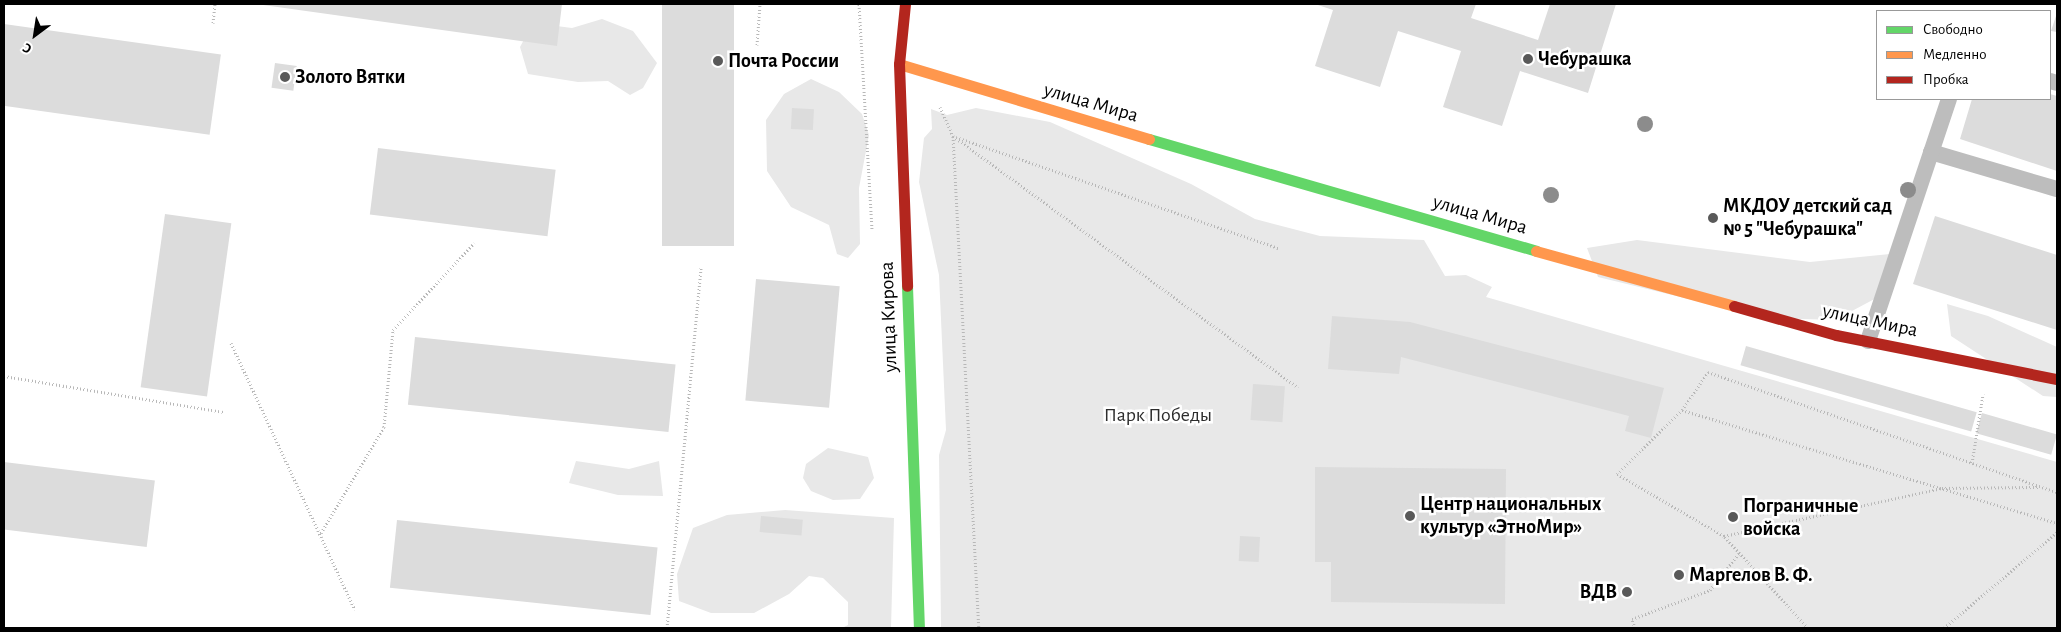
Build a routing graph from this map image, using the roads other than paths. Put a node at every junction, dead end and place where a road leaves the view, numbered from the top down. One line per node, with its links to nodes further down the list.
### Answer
1 (905, 4): 2 (street, улица Кирова)
2 (898, 64): 6 (street, улица Мира); 8 (street, улица Кирова)
3 (1950, 100): 4 (lane)
4 (1931, 152): 5 (lane); 6 (lane)
5 (2057, 189)
6 (1868, 341): 7 (street, улица Мира)
7 (2057, 379)
8 (919, 628)

